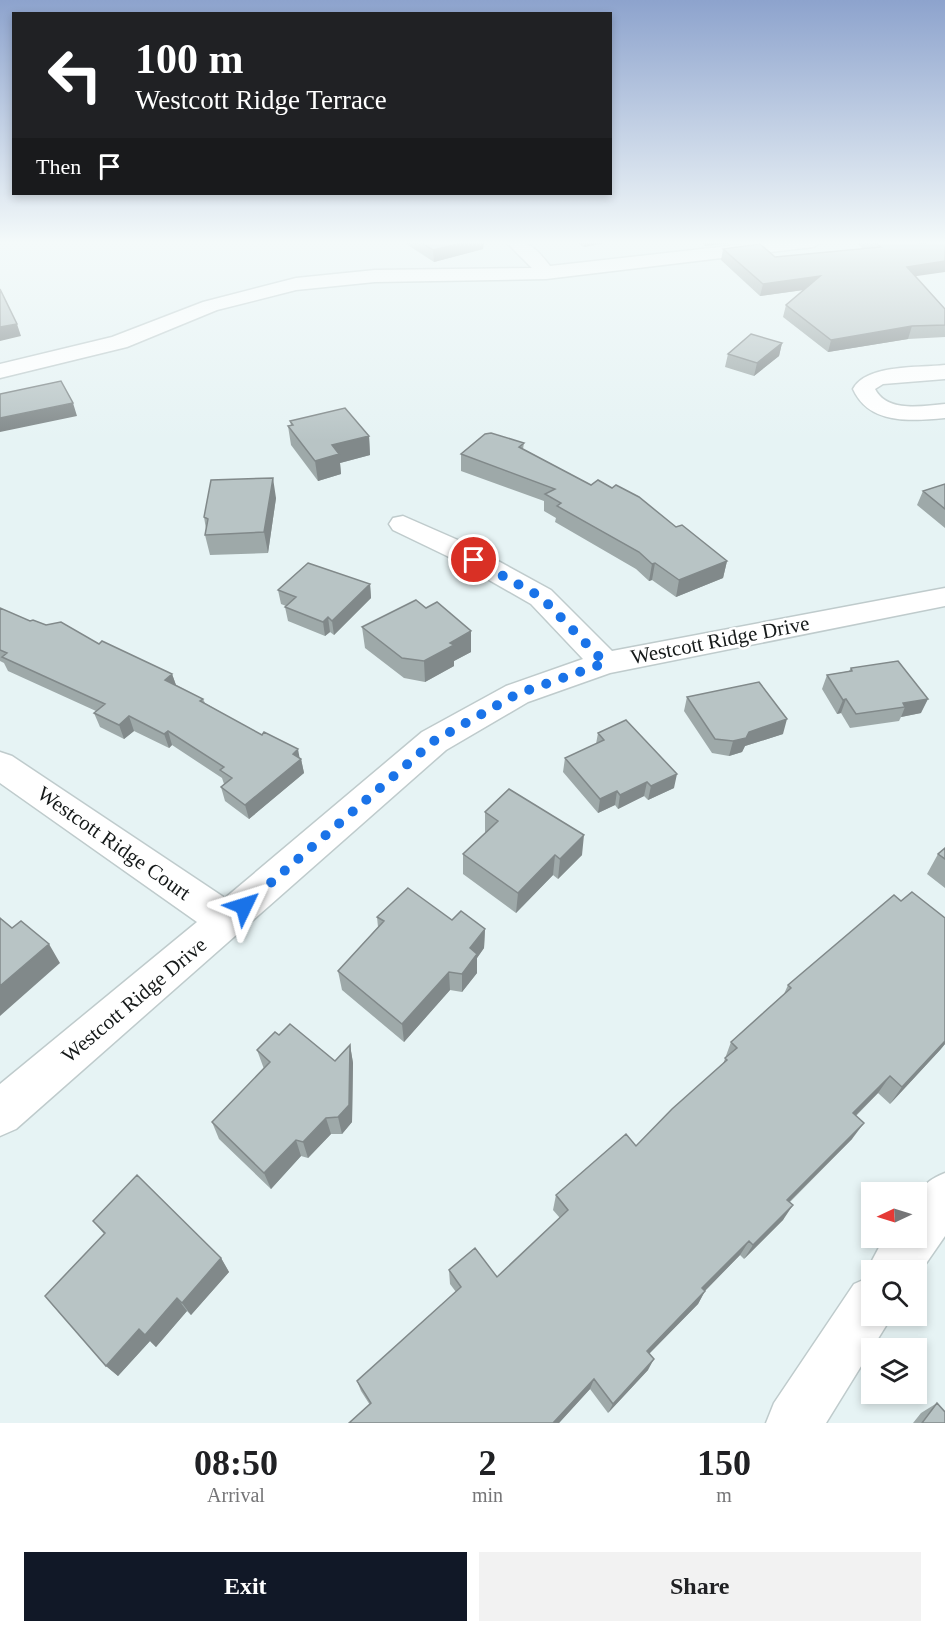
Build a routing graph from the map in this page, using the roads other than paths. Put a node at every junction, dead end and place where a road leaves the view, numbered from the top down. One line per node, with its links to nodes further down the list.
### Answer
1 (204, 308): 2 (street)
2 (0, 371)
3 (945, 372): 4 (street)
4 (945, 411)
5 (403, 524): 7 (street)
6 (945, 597): 7 (street, Westcott Ridge Drive)
7 (605, 663): 9 (street, Westcott Ridge Drive)
8 (0, 765): 9 (street, Westcott Ridge Court)
9 (227, 921): 10 (street, Westcott Ridge Drive)
10 (0, 1113)
11 (945, 1197): 12 (street)
12 (927, 1219)
13 (861, 1319): 14 (street)
14 (794, 1423)

